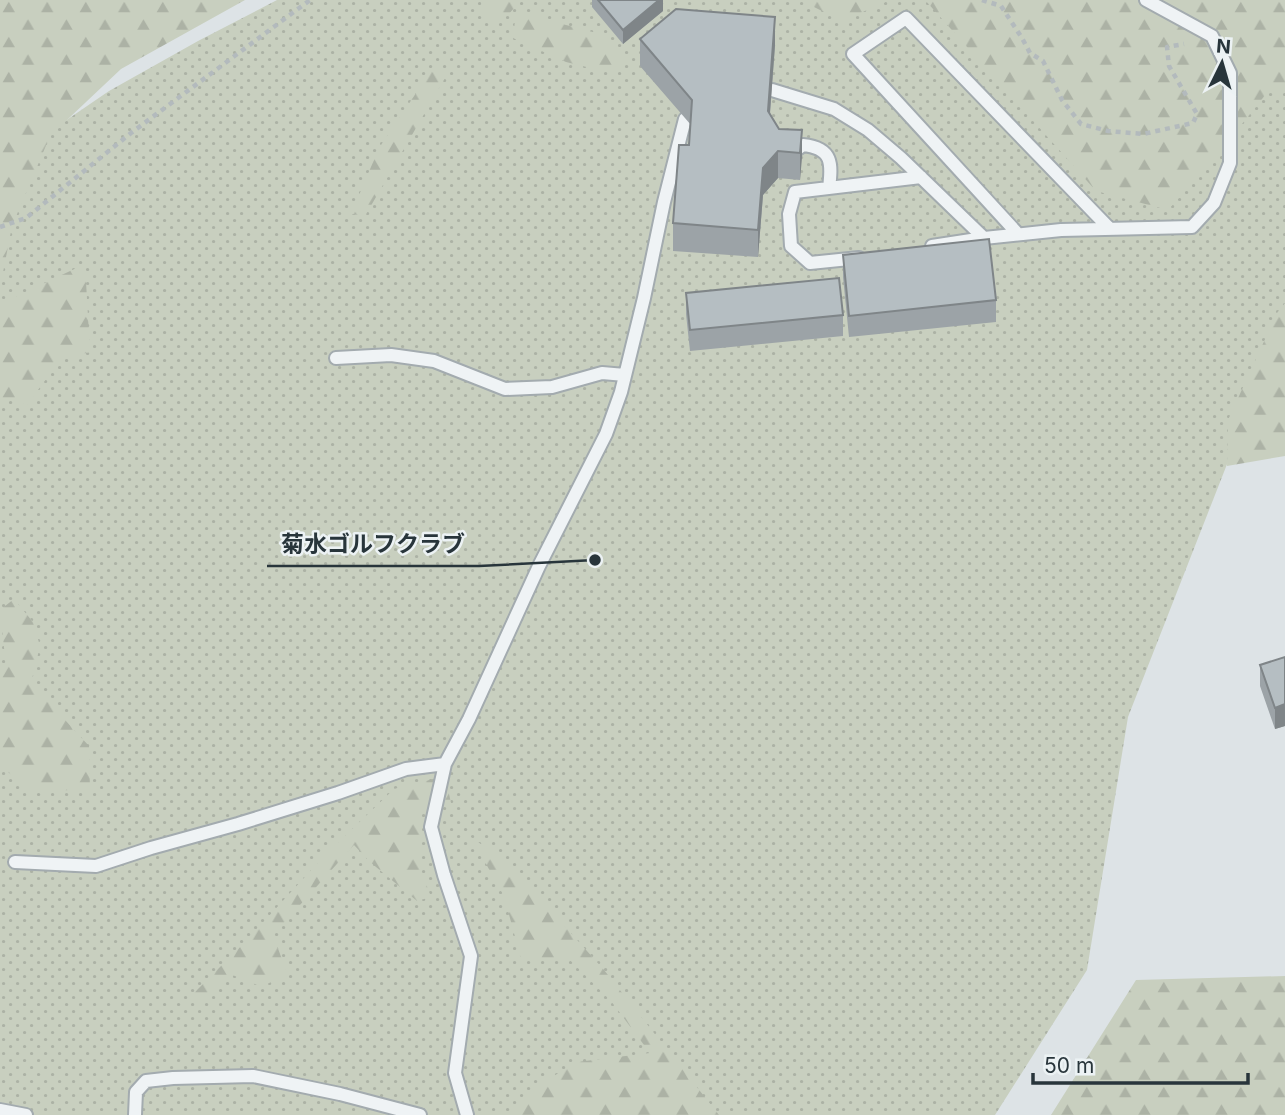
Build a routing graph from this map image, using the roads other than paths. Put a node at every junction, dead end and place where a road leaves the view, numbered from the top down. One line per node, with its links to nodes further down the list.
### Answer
1 (1146, 0): 9 (lane)
2 (772, 90): 5 (lane)
3 (685, 119): 15 (lane)
4 (789, 156): 7 (lane)
5 (920, 177): 7 (lane); 11 (lane)
6 (788, 179): 8 (lane)
7 (829, 188): 8 (lane)
8 (795, 192): 13 (lane)
9 (1110, 229): 10 (lane); 10 (lane)
10 (1018, 234): 11 (lane)
11 (984, 238): 12 (lane)
12 (918, 249)
13 (866, 257)
14 (337, 358): 15 (lane)
15 (625, 375): 16 (lane)
16 (444, 764): 17 (lane); 22 (lane)
17 (15, 862)
18 (0, 1110): 19 (lane)
19 (26, 1115)
20 (135, 1115): 21 (lane)
21 (420, 1115)
22 (467, 1115)

